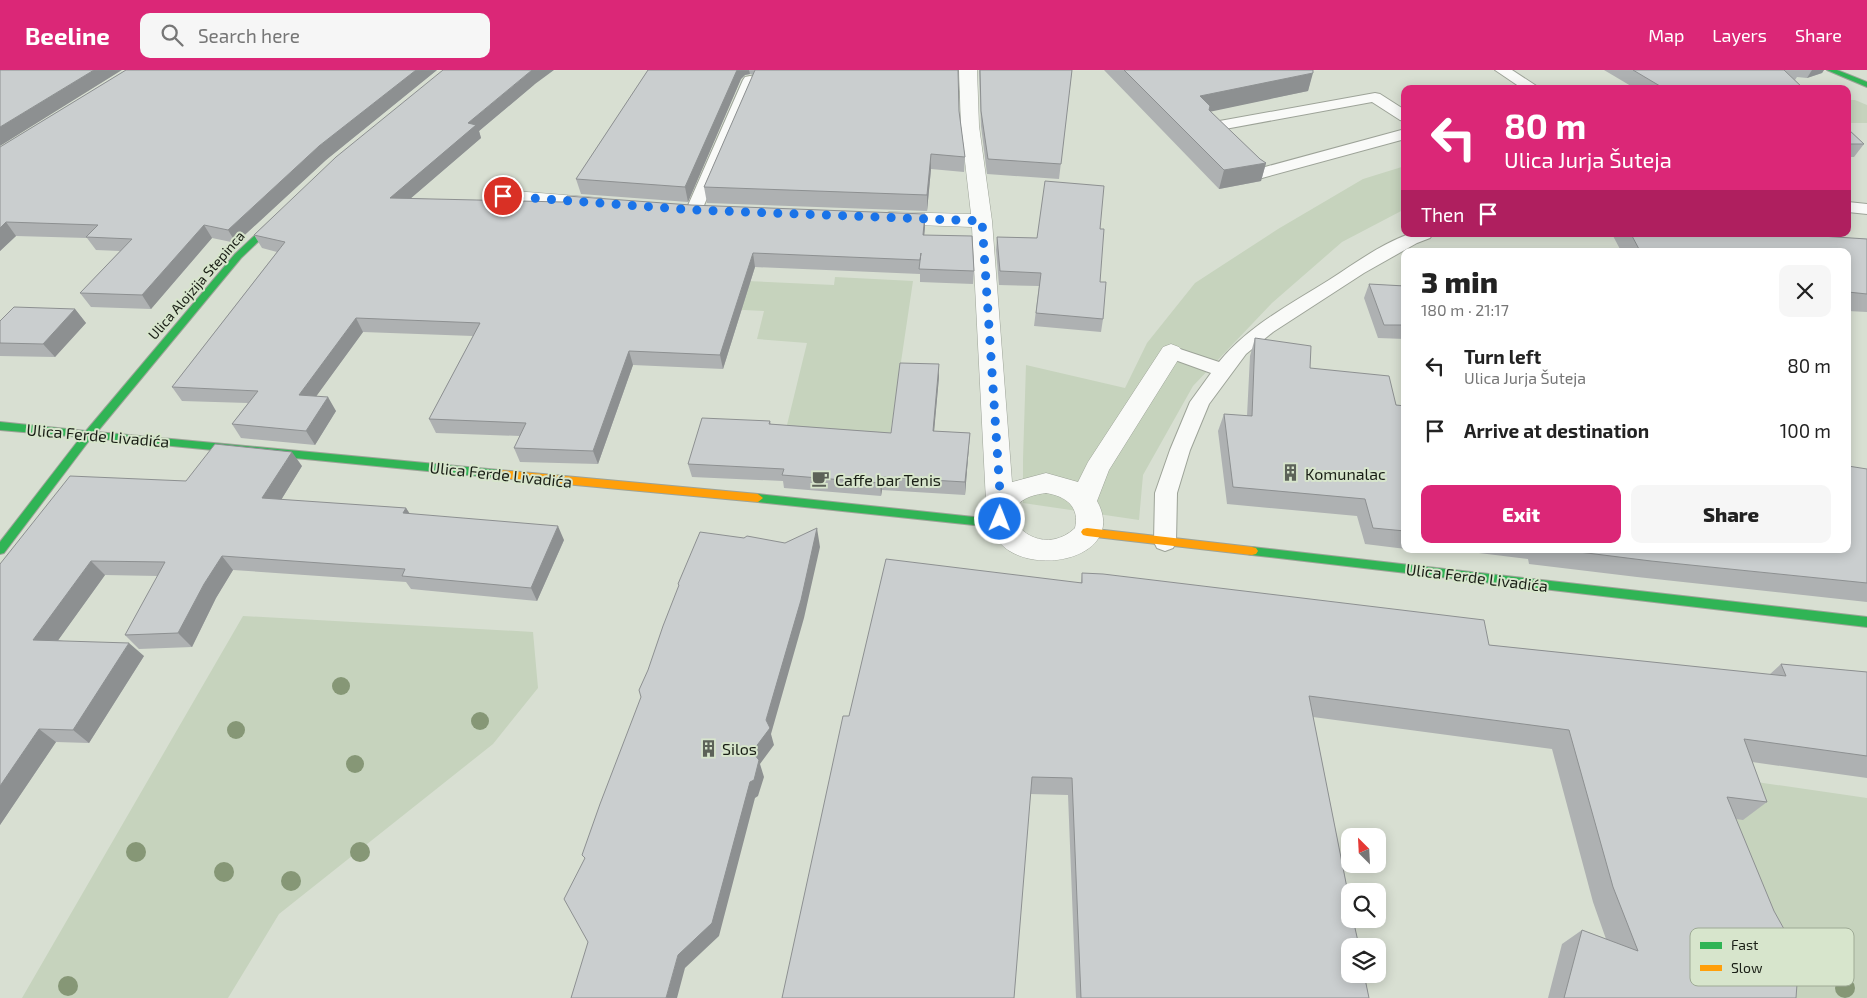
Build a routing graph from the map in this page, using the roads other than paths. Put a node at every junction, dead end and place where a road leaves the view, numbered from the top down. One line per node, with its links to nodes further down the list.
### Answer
1 (968, 70): 16 (street)
2 (1502, 70): 5 (lane)
3 (1831, 70): 6 (street)
4 (750, 80): 14 (lane)
5 (1527, 85)
6 (1867, 85)
7 (1401, 114): 8 (lane)
8 (1401, 135)
9 (503, 196): 11 (street)
10 (293, 204): 21 (street, Ulica Alojzija Stepinca)
11 (618, 205)
12 (1851, 208): 13 (lane)
13 (1867, 209)
14 (694, 210)
15 (873, 217): 16 (street)
16 (982, 221): 23 (street)
17 (1416, 237): 19 (lane)
18 (1171, 352): 19 (lane); 22 (street)
19 (1224, 370): 25 (lane)
20 (0, 426): 21 (street, Ulica Ferde Livadića)
21 (89, 434): 23 (street, Ulica Ferde Livadića); 26 (street, Ulica Alojzija Stepinca)
22 (1084, 501): 23 (street); 24 (street)
23 (1002, 516): 24 (street)
24 (1087, 532): 25 (street, Ulica Ferde Livadića)
25 (1164, 542): 27 (street, Ulica Ferde Livadića)
26 (0, 550)
27 (1867, 622)

